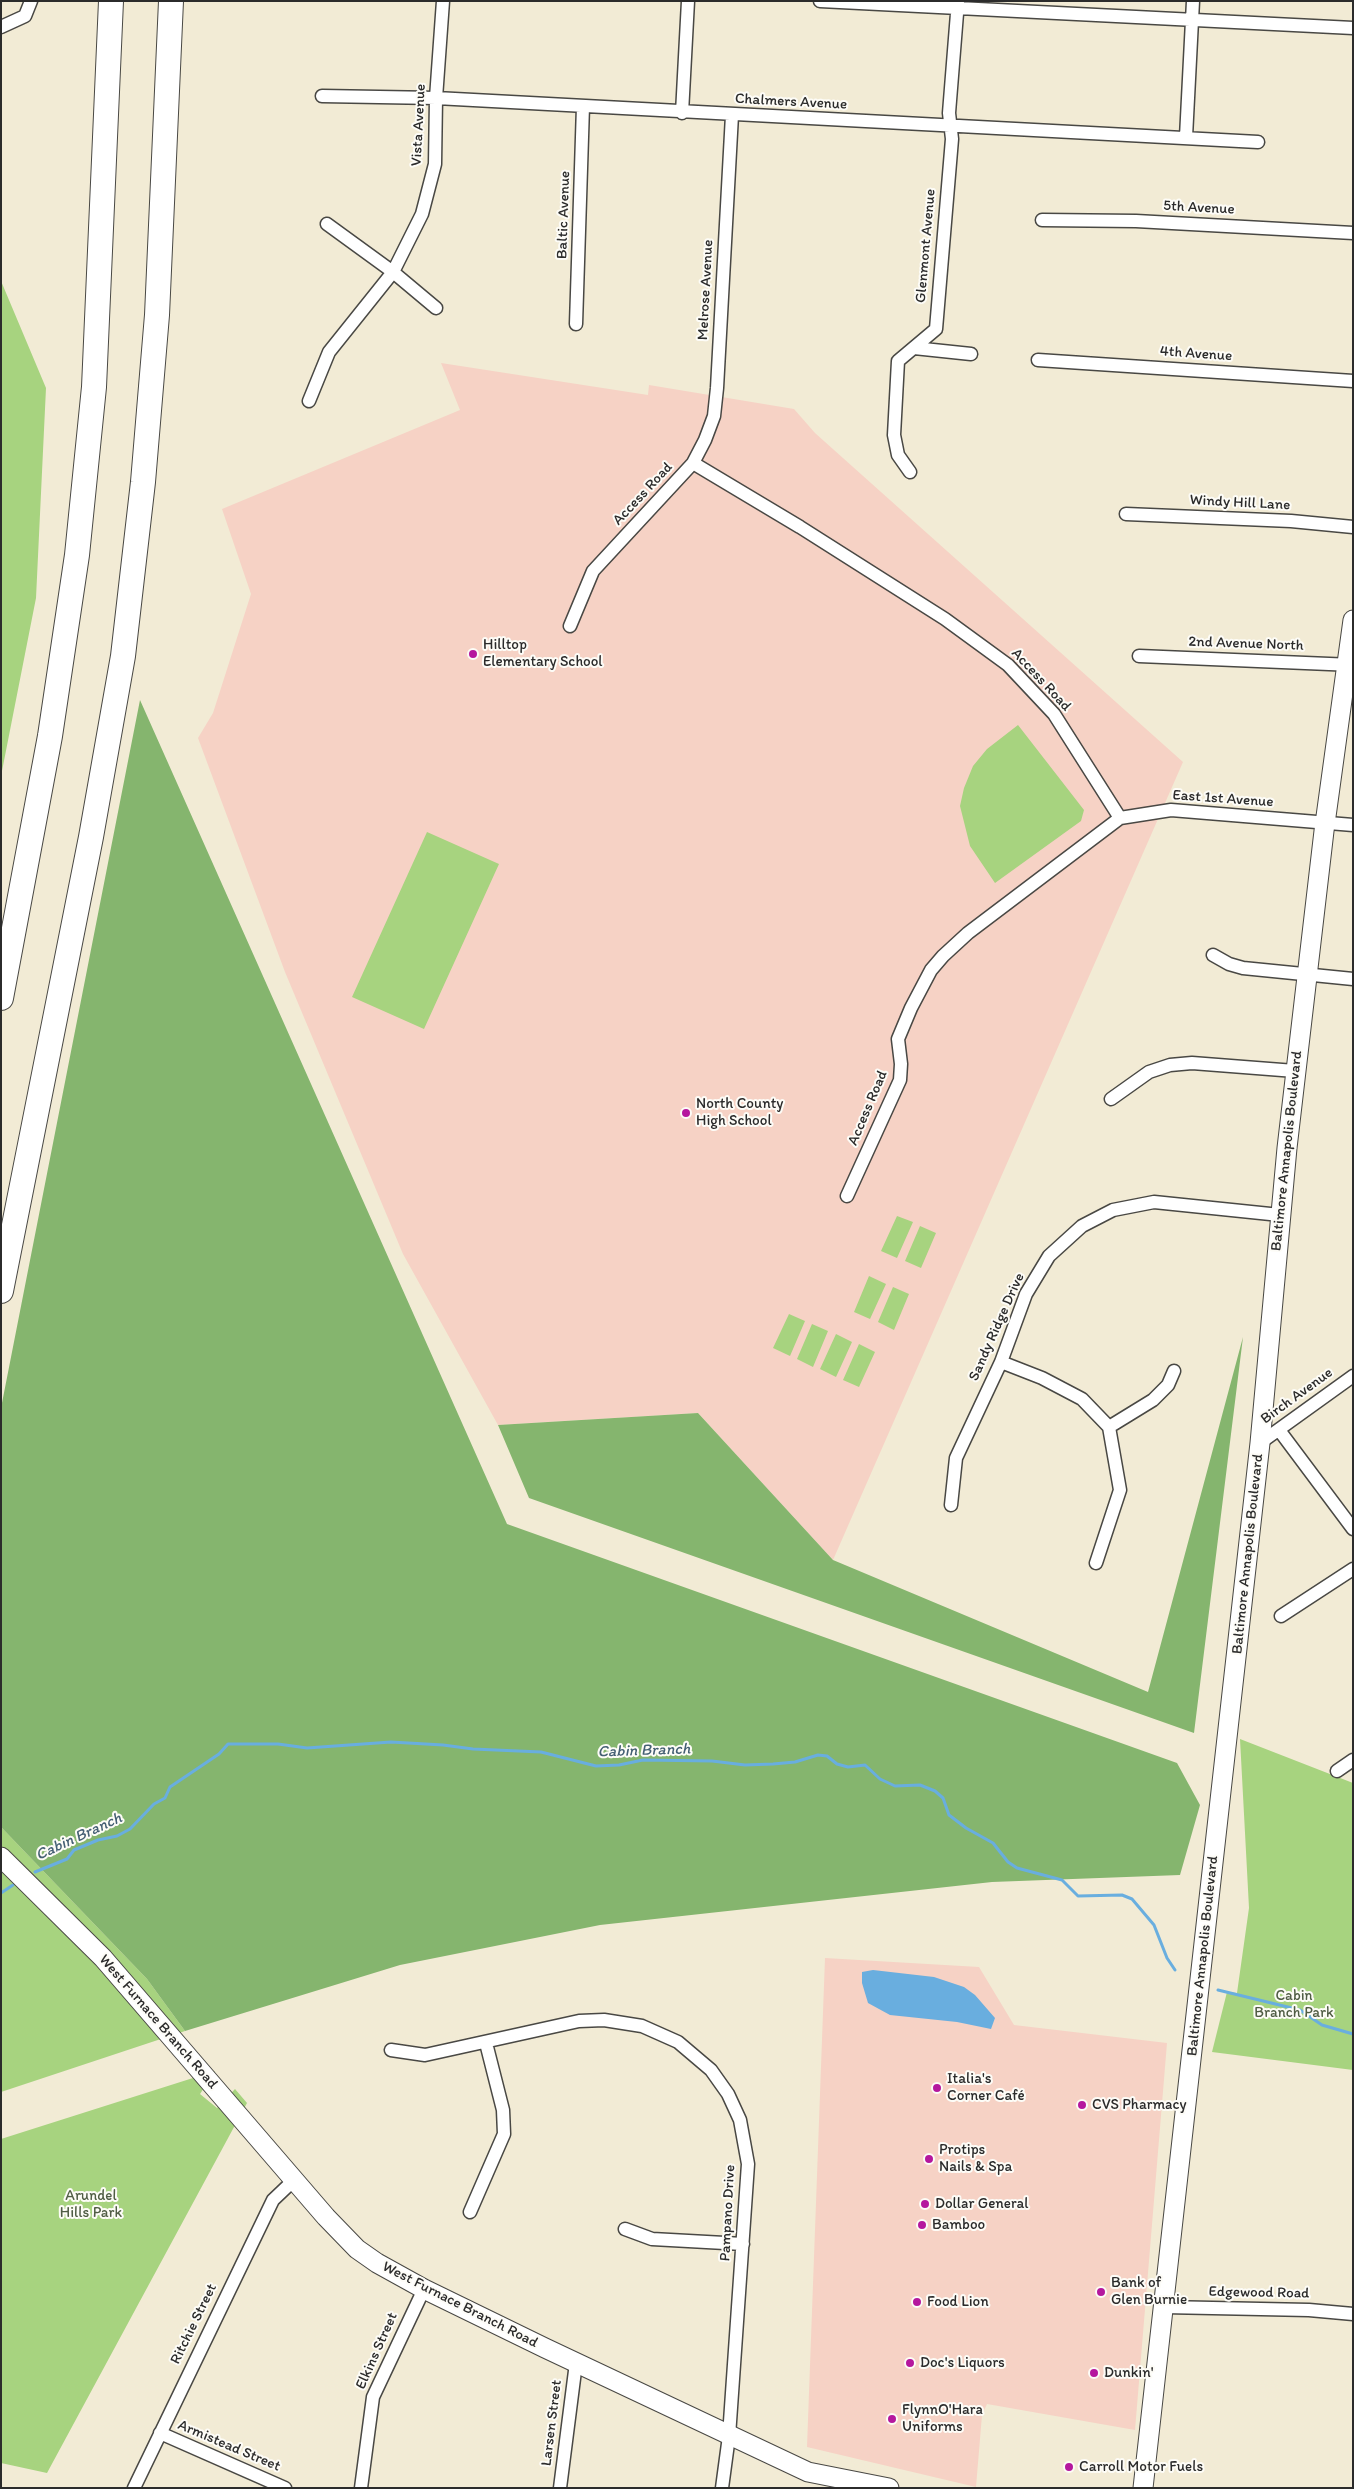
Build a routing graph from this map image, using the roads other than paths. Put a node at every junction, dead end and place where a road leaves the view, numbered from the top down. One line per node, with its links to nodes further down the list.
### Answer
1 (31, 1): 10 (street)
2 (111, 1): 45 (highway)
3 (170, 1): 50 (highway)
4 (443, 1): 13 (street, Vista Avenue)
5 (688, 1): 15 (street)
6 (820, 1): 8 (street)
7 (1192, 1): 9 (street)
8 (958, 5): 9 (street); 17 (street, Glenmont Avenue)
9 (1192, 21): 11 (street); 18 (street)
10 (1, 26)
11 (1353, 28)
12 (322, 96): 13 (street, Chalmers Avenue)
13 (436, 98): 14 (street, Chalmers Avenue); 23 (street, Vista Avenue)
14 (584, 106): 15 (street, Chalmers Avenue); 25 (street, Baltic Avenue)
15 (682, 112): 16 (street, Chalmers Avenue)
16 (732, 115): 17 (street, Chalmers Avenue); 31 (street, Melrose Avenue)
17 (950, 126): 18 (street, Chalmers Avenue); 26 (street, Glenmont Avenue)
18 (1186, 137): 19 (street, Chalmers Avenue)
19 (1258, 142)
20 (1042, 220): 22 (street, 5th Avenue)
21 (327, 224): 23 (street)
22 (1353, 233)
23 (393, 272): 24 (street); 30 (street, Vista Avenue)
24 (436, 308)
25 (576, 324)
26 (914, 348): 27 (street); 32 (street, Glenmont Avenue)
27 (970, 354)
28 (1038, 360): 29 (street, 4th Avenue)
29 (1353, 381)
30 (309, 401)
31 (693, 463): 36 (street, Access Road); 39 (street, Access Road)
32 (910, 472)
33 (1126, 514): 34 (street, Windy Hill Lane)
34 (1353, 527)
35 (1353, 620): 38 (main road, Baltimore Annapolis Boulevard)
36 (570, 626)
37 (1139, 656): 38 (street, 2nd Avenue North)
38 (1349, 665): 40 (main road, Baltimore Annapolis Boulevard)
39 (1120, 818): 40 (street, East 1st Avenue); 48 (street, Access Road)
40 (1325, 823): 41 (street, East 1st Avenue); 43 (main road, Baltimore Annapolis Boulevard)
41 (1353, 825)
42 (1213, 955): 43 (street)
43 (1306, 974): 44 (street); 46 (main road, Baltimore Annapolis Boulevard)
44 (1353, 979)
45 (1, 998)
46 (1296, 1071): 47 (street); 49 (main road, Baltimore Annapolis Boulevard)
47 (1111, 1098)
48 (848, 1196)
49 (1280, 1215): 51 (street, Sandy Ridge Drive); 56 (main road, Baltimore Annapolis Boulevard)
50 (1, 1292)
51 (1001, 1362): 54 (street); 57 (street, Sandy Ridge Drive)
52 (1174, 1371): 54 (street)
53 (1353, 1376): 55 (street, Birch Avenue)
54 (1109, 1427): 59 (street)
55 (1279, 1430): 56 (street, Birch Avenue); 58 (street)
56 (1260, 1443): 72 (main road, Baltimore Annapolis Boulevard)
57 (950, 1505)
58 (1353, 1529)
59 (1096, 1563)
60 (1353, 1569): 61 (street)
61 (1281, 1616)
62 (1353, 1760): 63 (street)
63 (1337, 1771)
64 (1, 1857): 67 (main road, West Furnace Branch Road)
65 (486, 2043): 66 (street, Pampano Drive); 68 (street); 70 (street, Pampano Drive)
66 (391, 2050)
67 (293, 2181): 71 (main road, West Furnace Branch Road); 75 (street, Ritchie Street)
68 (470, 2212)
69 (625, 2229): 70 (street)
70 (744, 2244): 76 (street, Pampano Drive)
71 (424, 2289): 74 (main road, West Furnace Branch Road); 79 (street, Elkins Street)
72 (1164, 2307): 73 (street, Edgewood Road); 83 (main road, Baltimore Annapolis Boulevard)
73 (1353, 2314)
74 (576, 2363): 76 (main road, West Furnace Branch Road); 80 (street, Larsen Street)
75 (160, 2433): 77 (street, Ritchie Street); 78 (street, Armistead Street)
76 (729, 2436): 81 (street, Pampano Drive); 82 (main road, West Furnace Branch Road)
77 (134, 2488)
78 (285, 2488)
79 (361, 2488)
80 (560, 2488)
81 (722, 2488)
82 (889, 2488)
83 (1143, 2488)

